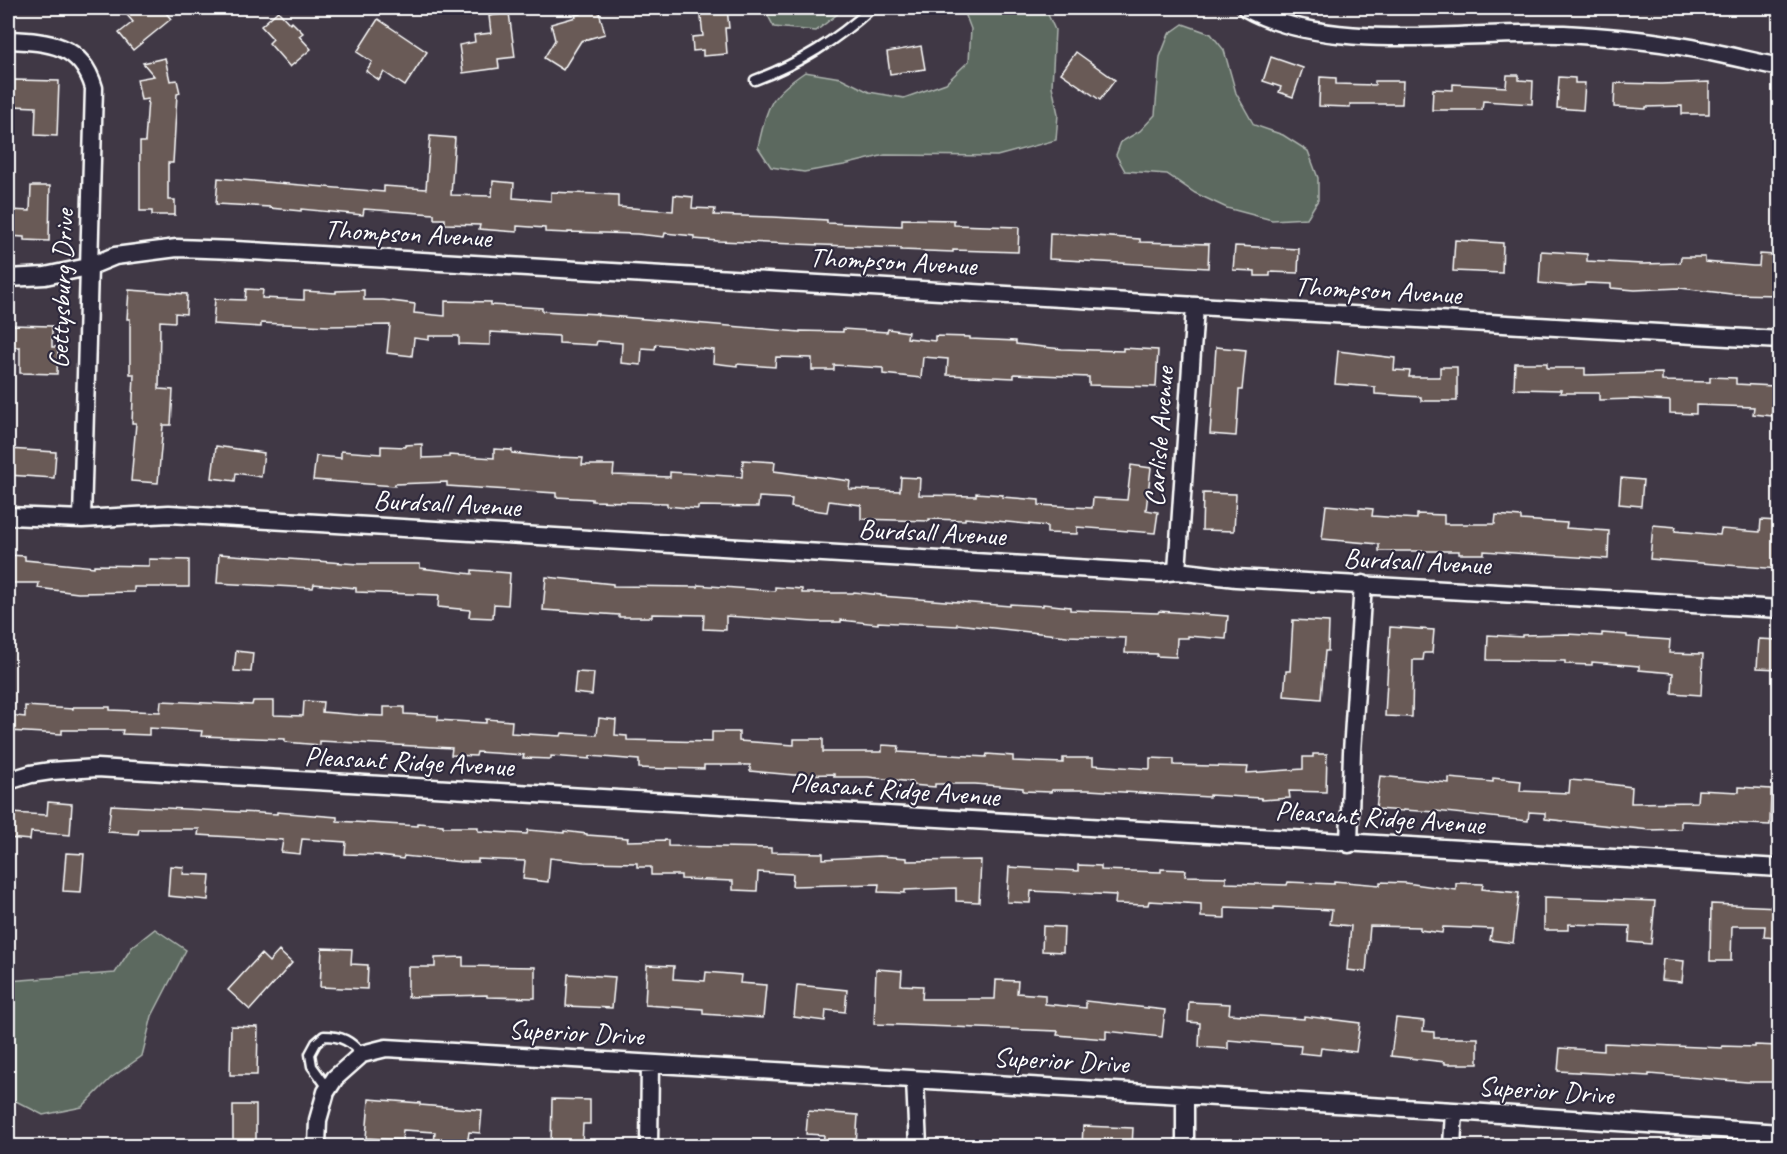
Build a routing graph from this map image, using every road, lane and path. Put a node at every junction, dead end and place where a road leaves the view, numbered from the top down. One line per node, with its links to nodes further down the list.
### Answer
1 (872, 8): 5 (lane)
2 (1246, 8): 4 (street)
3 (8, 40): 6 (street, Gettysburg Drive)
4 (1779, 67)
5 (755, 80)
6 (88, 267): 7 (street, Thompson Avenue); 8 (street, Thompson Avenue); 11 (street, Gettysburg Drive)
7 (8, 278)
8 (1195, 307): 9 (street, Thompson Avenue); 12 (street, Carlisle Avenue)
9 (1779, 340)
10 (8, 516): 11 (street, Burdsall Avenue)
11 (82, 519): 12 (street, Burdsall Avenue)
12 (1177, 571): 13 (street, Burdsall Avenue)
13 (1363, 584): 14 (street, Burdsall Avenue); 16 (street)
14 (1779, 609)
15 (8, 781): 16 (street, Pleasant Ridge Avenue)
16 (1349, 844): 17 (street, Pleasant Ridge Avenue)
17 (1779, 868)
18 (362, 1054): 19 (street, Superior Drive); 21 (street, Superior Drive); 21 (lane)
19 (650, 1064): 20 (street, Superior Drive); 26 (street)
20 (915, 1080): 22 (street, Superior Drive); 27 (street)
21 (328, 1088): 25 (street)
22 (1185, 1095): 23 (street, Superior Drive); 28 (street)
23 (1454, 1111): 24 (street, Superior Drive); 29 (street)
24 (1779, 1133)
25 (317, 1146)
26 (649, 1146)
27 (918, 1146)
28 (1185, 1146)
29 (1452, 1146)

